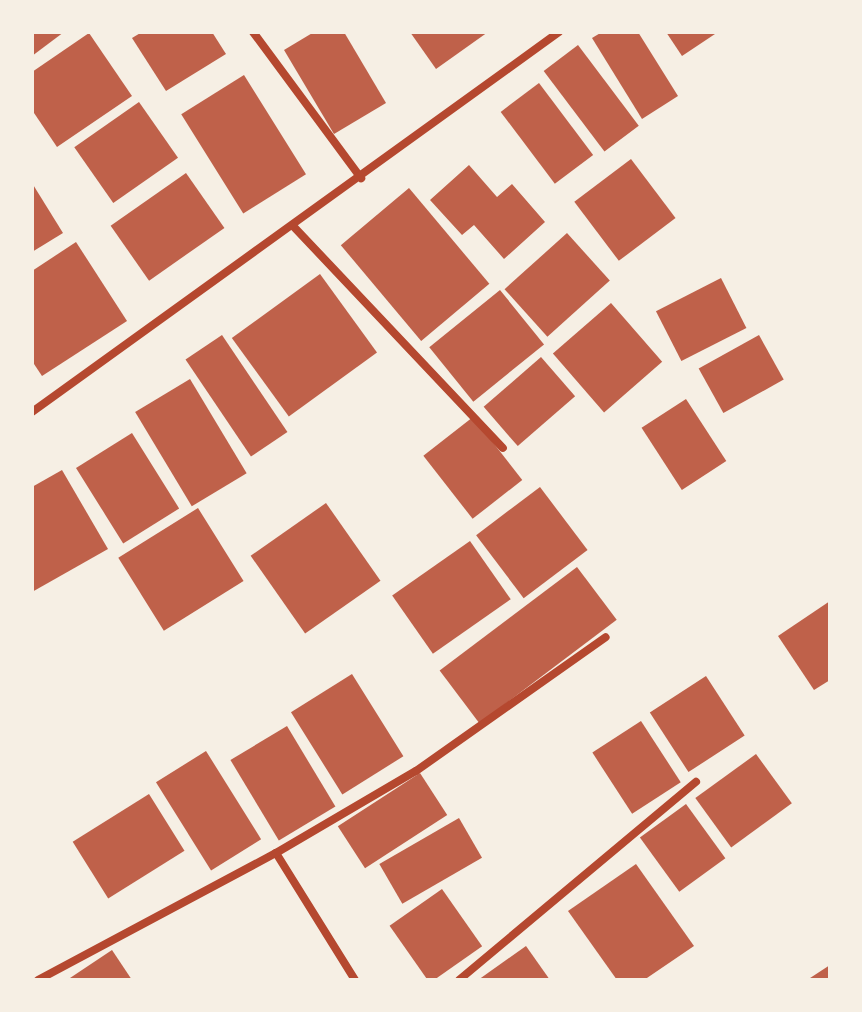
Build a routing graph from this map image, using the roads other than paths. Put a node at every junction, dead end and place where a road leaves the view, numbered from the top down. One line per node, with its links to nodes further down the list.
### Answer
1 (253, 32): 3 (street)
2 (558, 32): 3 (street)
3 (361, 178): 4 (street)
4 (294, 227): 5 (street); 6 (street)
5 (32, 412)
6 (503, 448)
7 (606, 637): 9 (street)
8 (696, 782): 12 (street)
9 (276, 853): 10 (street); 11 (street)
10 (38, 980)
11 (355, 980)
12 (459, 980)

